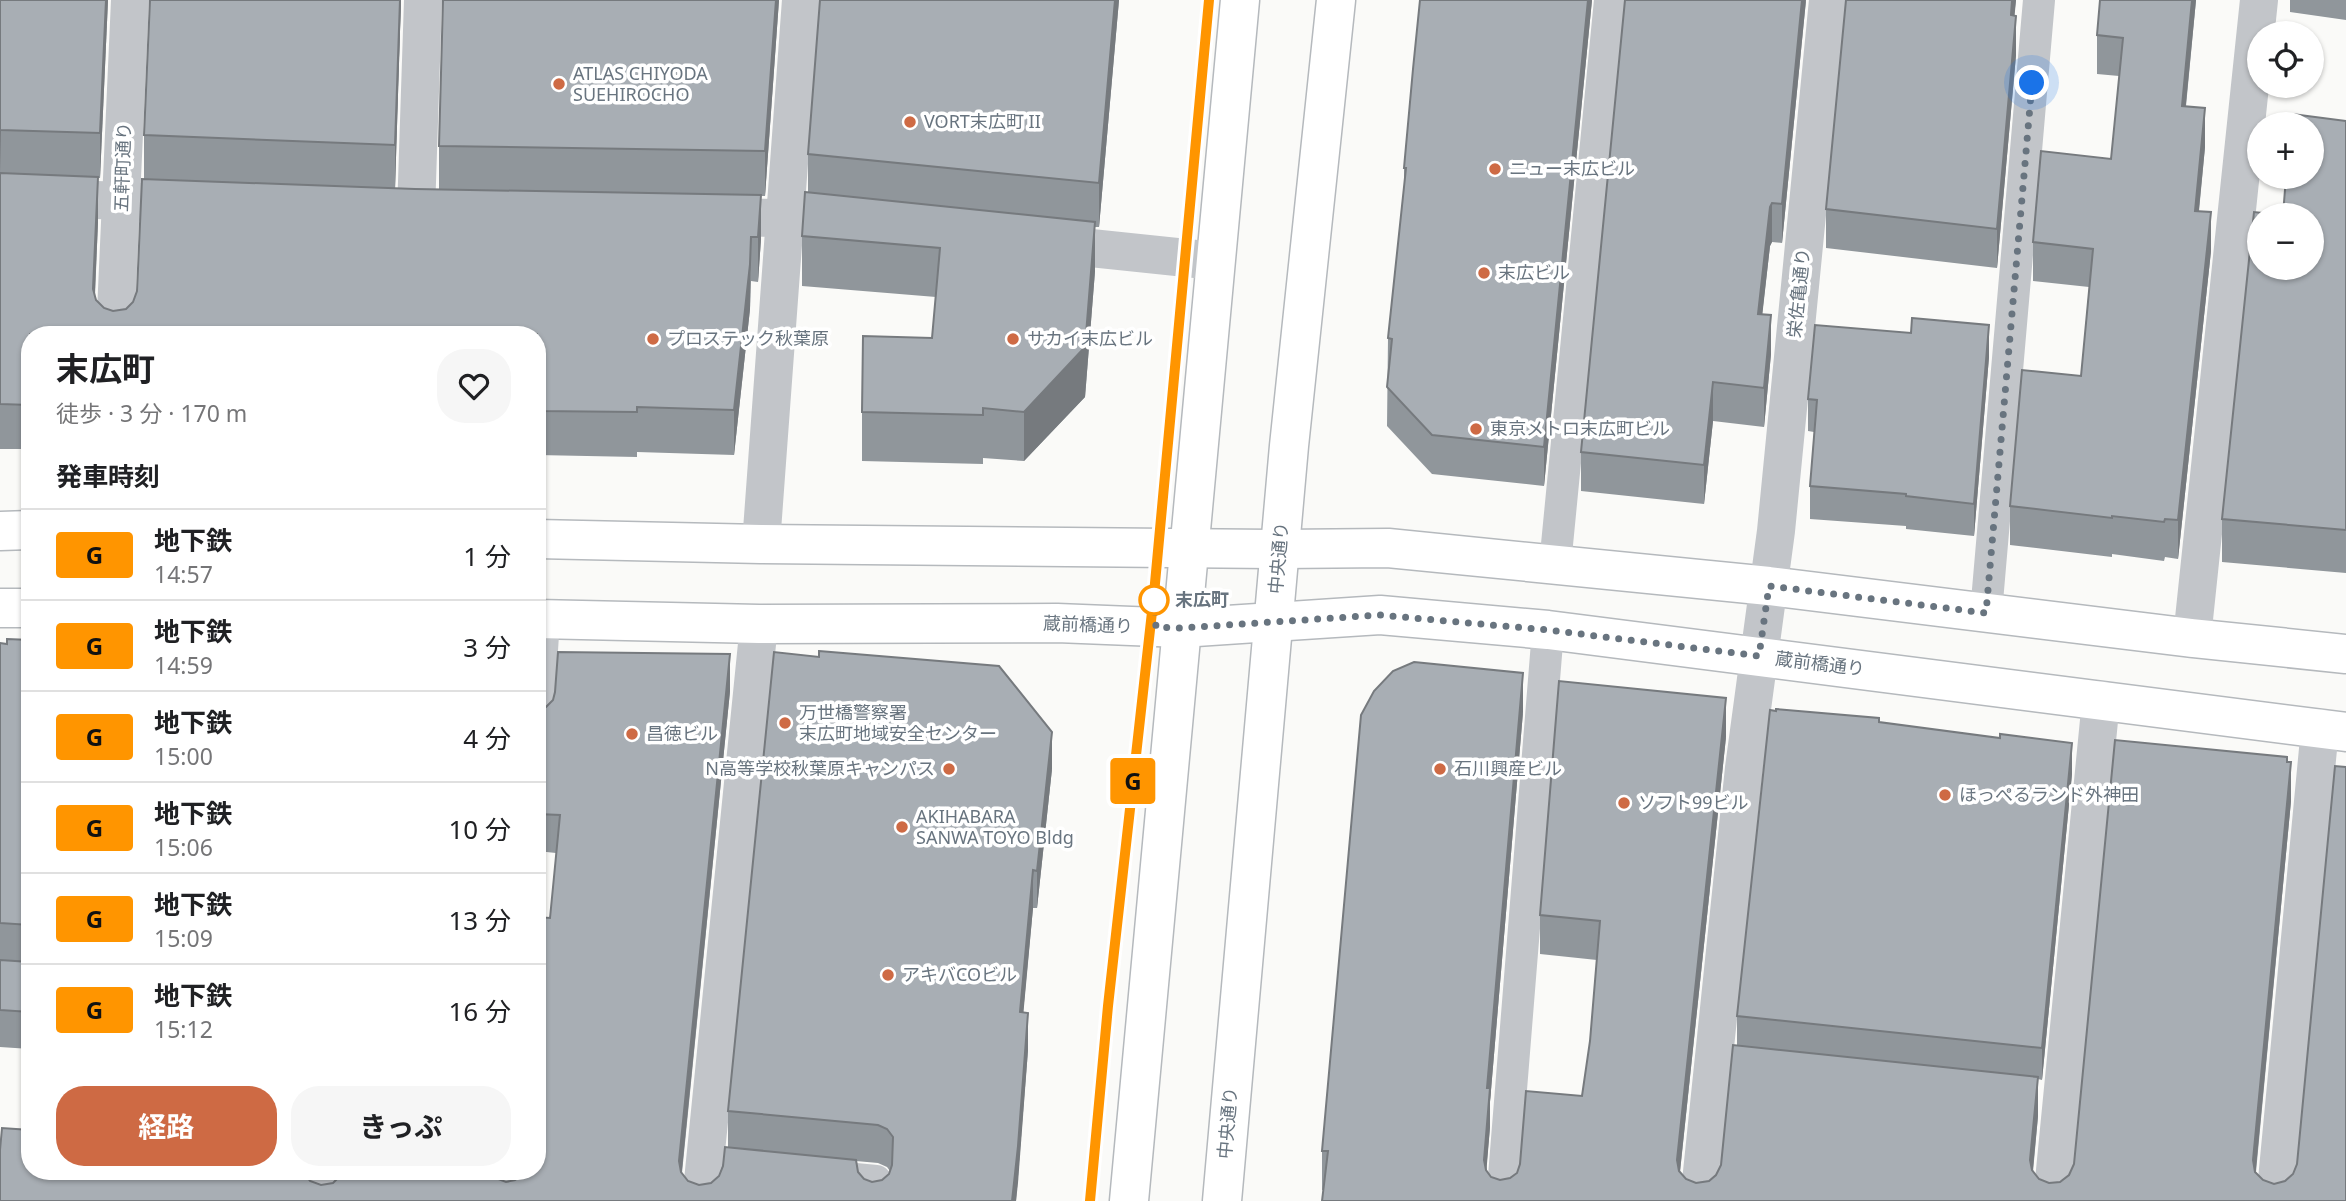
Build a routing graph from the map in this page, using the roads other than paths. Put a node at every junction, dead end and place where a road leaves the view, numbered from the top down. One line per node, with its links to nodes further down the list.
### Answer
1 (130, 0): 13 (street, 五軒町通り)
2 (423, 0): 15 (street)
3 (801, 0): 17 (street)
4 (1240, 0): 20 (street)
5 (1336, 0): 27 (street, 中央通り)
6 (1610, 0): 28 (lane)
7 (1828, 0): 29 (street, 栄佐亀通り)
8 (2039, 0): 32 (lane)
9 (2259, 0): 10 (street)
10 (2254, 112)
11 (2247, 180): 38 (street)
12 (0, 196): 13 (street)
13 (122, 201): 14 (street); 21 (street, 五軒町通り)
14 (229, 205)
15 (376, 211)
16 (674, 216): 17 (street)
17 (785, 218): 18 (street); 25 (street)
18 (895, 229)
19 (1006, 240): 20 (street)
20 (1215, 261): 26 (street)
21 (115, 326)
22 (21, 530): 23 (street)
23 (0, 531)
24 (546, 539): 25 (street)
25 (761, 544): 26 (street)
26 (1189, 548): 27 (street); 36 (street)
27 (1280, 550): 28 (street); 34 (street, 中央通り)
28 (1555, 565): 29 (street)
29 (1769, 586): 32 (street); 40 (street, 栄佐亀通り)
30 (0, 608): 31 (street)
31 (21, 608)
32 (1986, 613): 38 (street)
33 (546, 619): 35 (street, 蔵前橋通り)
34 (1273, 622): 36 (street, 蔵前橋通り); 37 (street, 蔵前橋通り); 51 (street, 中央通り)
35 (760, 624): 36 (street, 蔵前橋通り); 48 (street)
36 (1181, 628): 50 (street)
37 (1548, 630): 40 (street, 蔵前橋通り); 52 (lane)
38 (2192, 638): 39 (street)
39 (2346, 654)
40 (1759, 656): 41 (street, 蔵前橋通り); 53 (street, 栄佐亀通り)
41 (2101, 700): 42 (street, 蔵前橋通り); 54 (street)
42 (2333, 730): 55 (street)
43 (797, 1173): 49 (lane)
44 (324, 1180): 46 (street)
45 (509, 1180): 47 (lane)
46 (323, 1201)
47 (508, 1201)
48 (701, 1201)
49 (874, 1201)
50 (1129, 1201)
51 (1222, 1201)
52 (1502, 1201)
53 (1699, 1201)
54 (2052, 1201)
55 (2275, 1201)

